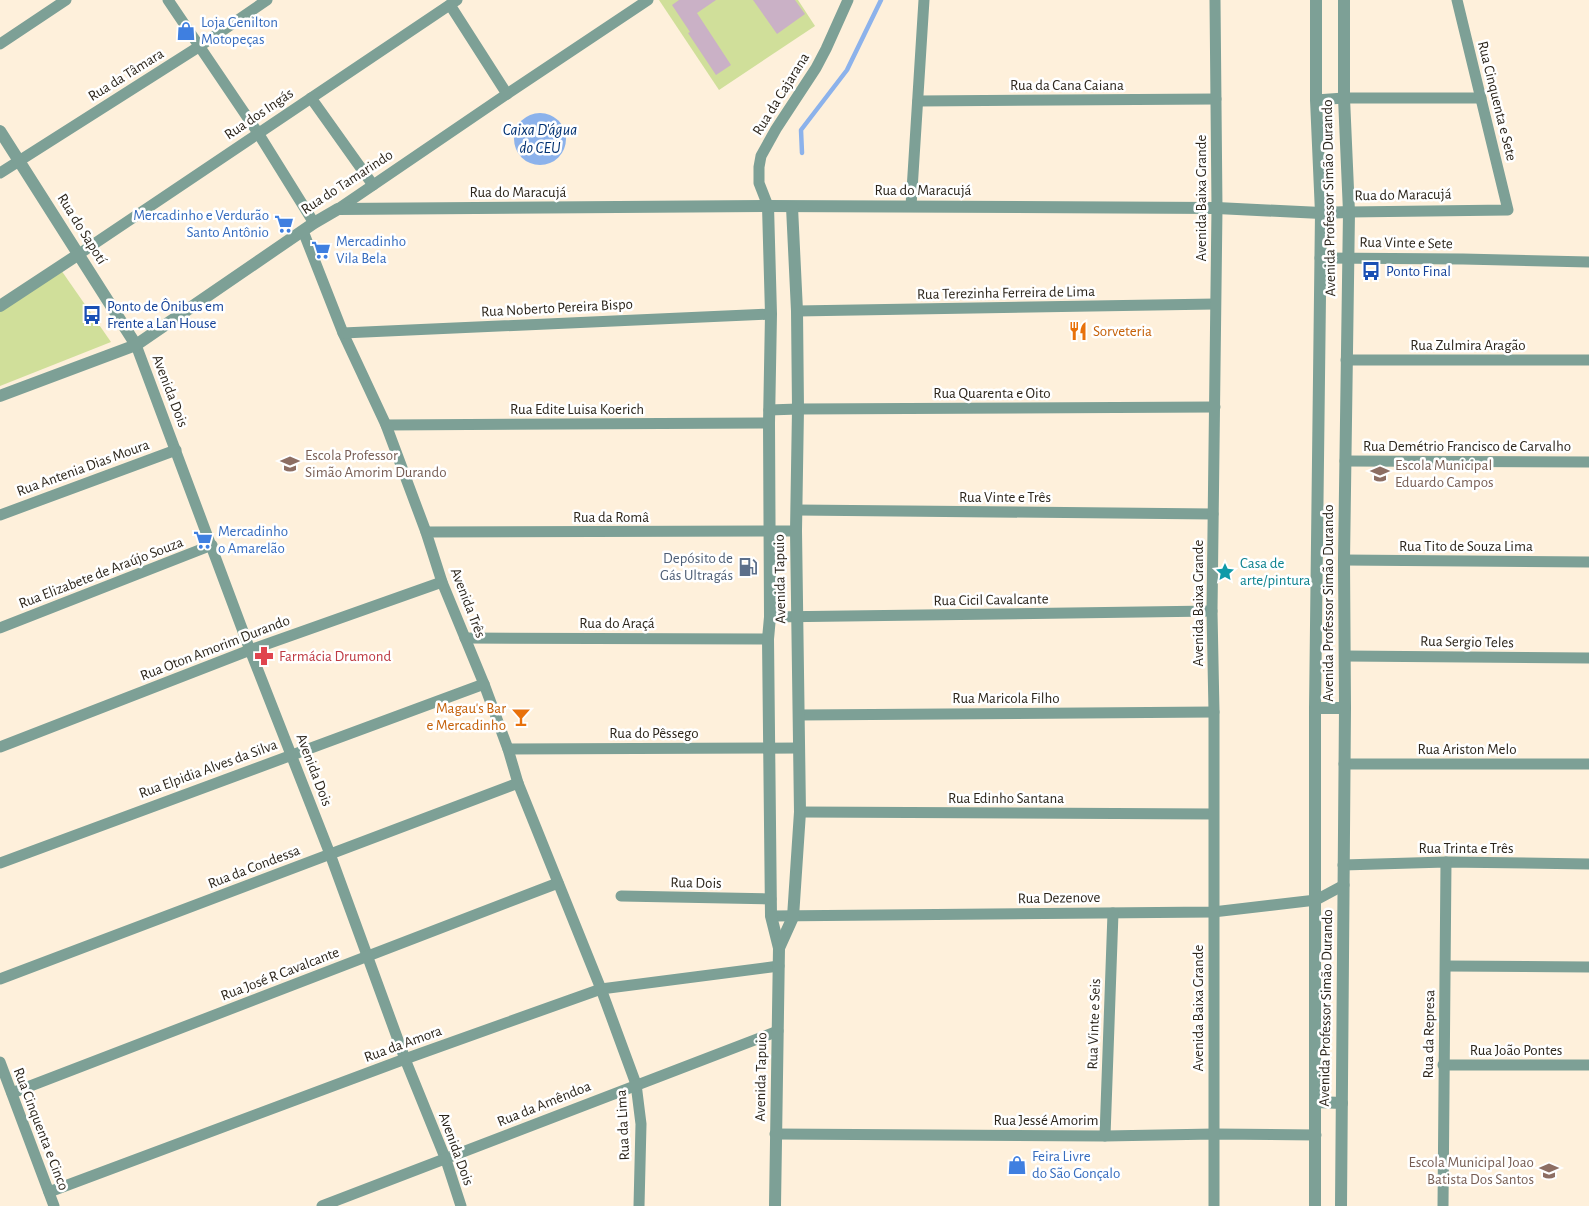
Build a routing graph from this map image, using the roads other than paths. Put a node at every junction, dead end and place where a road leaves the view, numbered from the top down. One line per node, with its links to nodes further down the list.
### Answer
1 (66, 0): 12 (street)
2 (168, 0): 13 (street)
3 (267, 0): 13 (street, Rua da Tâmara)
4 (648, 0): 14 (street, Rua do Tamarindo)
5 (848, 0): 26 (street, Rua da Cajarana)
6 (924, 0): 20 (street)
7 (1215, 0): 18 (street, Avenida Baixa Grande)
8 (1316, 0): 19 (street, Avenida Professor Simão Durando)
9 (1344, 0): 16 (street, Avenida Professor Simão Durando)
10 (1457, 0): 17 (street, Rua Cinquenta e Sete)
11 (453, 2): 14 (street); 15 (street, Rua dos Ingás)
12 (0, 44)
13 (200, 46): 22 (street); 23 (street, Rua da Tâmara)
14 (507, 94): 25 (street, Rua do Tamarindo)
15 (311, 98): 22 (street, Rua dos Ingás); 25 (street)
16 (1344, 98): 17 (street); 19 (street); 32 (street, Avenida Professor Simão Durando)
17 (1481, 98): 31 (street, Rua Cinquenta e Sete)
18 (1216, 99): 20 (street, Rua da Cana Caiana); 29 (street, Avenida Baixa Grande)
19 (1316, 100): 33 (street, Avenida Professor Simão Durando)
20 (918, 102): 27 (street)
21 (0, 131): 23 (street, Rua do Sapotí)
22 (258, 133): 34 (street); 36 (street, Rua dos Ingás)
23 (20, 160): 24 (street, Rua da Tâmara); 36 (street, Rua do Sapotí)
24 (0, 174)
25 (373, 185): 30 (street, Rua do Tamarindo)
26 (768, 206): 28 (street, Rua do Maracujá); 30 (street, Rua do Maracujá); 43 (street, Avenida Tapuio)
27 (911, 206): 28 (street, Rua do Maracujá); 29 (street, Rua do Maracujá)
28 (792, 207): 42 (street, Avenida Tapuio)
29 (1217, 208): 33 (street, Rua do Maracujá); 40 (street, Avenida Baixa Grande)
30 (338, 209): 34 (street, Rua do Tamarindo)
31 (1508, 210): 32 (street, Rua do Maracujá)
32 (1349, 212): 33 (street, Rua do Maracujá); 38 (street, Avenida Professor Simão Durando)
33 (1320, 213): 37 (street, Avenida Professor Simão Durando)
34 (314, 222): 35 (street, Rua do Tamarindo)
35 (303, 230): 44 (street, Avenida Três); 45 (street, Rua do Tamarindo)
36 (78, 254): 41 (street); 45 (street, Rua do Sapotí)
37 (1320, 258): 38 (street, Rua Vinte e Sete); 76 (street, Avenida Professor Simão Durando)
38 (1348, 258): 39 (street, Rua Vinte e Sete); 46 (street, Avenida Professor Simão Durando)
39 (1589, 262)
40 (1215, 304): 42 (street, Rua Terezinha Ferreira de Lima); 49 (street, Avenida Baixa Grande)
41 (0, 306)
42 (797, 311): 50 (street, Avenida Tapuio)
43 (771, 314): 44 (street, Rua Noberto Pereira Bispo); 51 (street, Avenida Tapuio)
44 (344, 333): 52 (street, Avenida Três)
45 (136, 346): 48 (street, Rua do Tamarindo); 53 (street, Avenida Dois)
46 (1346, 360): 47 (street, Rua Zulmira Aragão); 54 (street, Avenida Professor Simão Durando)
47 (1589, 360)
48 (0, 396)
49 (1214, 407): 50 (street, Rua Quarenta e Oito); 57 (street, Avenida Baixa Grande)
50 (798, 408): 51 (street, Rua Quarenta e Oito); 56 (street, Avenida Tapuio)
51 (769, 417): 52 (street, Rua Edite Luisa Koerich); 59 (street, Avenida Tapuio)
52 (386, 424): 61 (street, Avenida Três)
53 (176, 450): 58 (street, Rua Antenia Dias Moura); 62 (street, Avenida Dois)
54 (1345, 461): 55 (street, Rua Demétrio Francisco de Carvalho); 63 (street, Avenida Professor Simão Durando)
55 (1589, 462)
56 (797, 510): 57 (street, Rua Vinte e Três); 60 (street, Avenida Tapuio)
57 (1213, 514): 66 (street, Avenida Baixa Grande)
58 (0, 515)
59 (770, 531): 60 (street, Rua da Româ); 61 (street, Rua da Româ); 67 (street, Avenida Tapuio)
60 (796, 531): 68 (street, Avenida Tapuio)
61 (426, 532): 65 (street, Avenida Três)
62 (212, 546): 69 (street, Rua Elizabete de Araújo Souza); 72 (street, Avenida Dois)
63 (1344, 560): 64 (street, Rua Tito de Souza Lima); 73 (street, Avenida Professor Simão Durando)
64 (1589, 562)
65 (442, 582): 70 (street, Avenida Três); 72 (street, Rua Oton Amorim Durando)
66 (1212, 611): 68 (street, Rua Cicil Cavalcante); 78 (street, Avenida Baixa Grande)
67 (770, 617): 68 (street, Rua Cicil Cavalcante); 71 (street, Avenida Tapuio)
68 (797, 618): 79 (street, Avenida Tapuio)
69 (0, 628)
70 (465, 638): 71 (street, Rua do Araçá); 75 (street, Avenida Três)
71 (768, 639): 81 (street, Avenida Tapuio)
72 (250, 650): 80 (street, Rua Oton Amorim Durando); 84 (street, Avenida Dois)
73 (1345, 656): 74 (street, Rua Sergio Teles); 77 (street, Avenida Professor Simão Durando)
74 (1589, 658)
75 (484, 684): 83 (street, Avenida Três); 84 (street, Rua Elpidia Alves da Silva)
76 (1315, 708): 77 (street); 99 (street, Avenida Professor Simão Durando)
77 (1345, 708): 85 (street, Avenida Professor Simão Durando)
78 (1214, 712): 79 (street, Rua Maricola Filho); 89 (street, Avenida Baixa Grande)
79 (799, 715): 82 (street, Avenida Tapuio)
80 (0, 747)
81 (770, 748): 82 (street, Rua do Pêssego); 83 (street, Rua do Pêssego); 98 (street, Avenida Tapuio)
82 (799, 748): 88 (street, Avenida Tapuio)
83 (508, 749): 87 (street, Avenida Três)
84 (291, 754): 90 (street, Avenida Dois); 92 (street, Rua Elpidia Alves da Silva)
85 (1344, 764): 86 (street, Rua Ariston Melo); 94 (street, Avenida Professor Simão Durando)
86 (1589, 764)
87 (518, 783): 90 (street, Rua da Condessa); 95 (street, Avenida Três)
88 (800, 812): 89 (street, Rua Edinho Santana); 103 (street, Avenida Tapuio)
89 (1213, 814): 100 (street, Avenida Baixa Grande)
90 (330, 854): 105 (street, Avenida Dois); 109 (street, Rua da Condessa)
91 (1446, 862): 93 (street, Rua Trinta e Três); 94 (street, Rua Trinta e Três); 107 (street, Rua da Represa)
92 (0, 863)
93 (1589, 864)
94 (1343, 865): 96 (street, Avenida Professor Simão Durando)
95 (558, 883): 105 (street, Rua José R Cavalcante); 110 (street, Avenida Três)
96 (1344, 885): 99 (street, Rua Dezenove); 119 (street, Avenida Professor Simão Durando)
97 (621, 896): 98 (street, Rua Dois)
98 (771, 899): 102 (street, Avenida Tapuio)
99 (1316, 900): 100 (street, Rua Dezenove); 118 (street, Avenida Professor Simão Durando)
100 (1214, 912): 101 (street, Rua Dezenove); 121 (street, Avenida Baixa Grande)
101 (1113, 913): 103 (street, Rua Dezenove); 122 (street, Rua Vinte e Seis)
102 (771, 916): 103 (street, Rua Dezenove); 104 (street, Avenida Tapuio)
103 (793, 917): 104 (street, Avenida Tapuio)
104 (779, 948): 106 (street, Avenida Tapuio)
105 (368, 957): 112 (street, Avenida Dois); 117 (street, Rua José R Cavalcante)
106 (778, 966): 110 (street, Rua da Amora); 111 (street, Avenida Tapuio)
107 (1446, 966): 108 (street); 114 (street, Rua da Represa)
108 (1589, 967)
109 (0, 978)
110 (601, 989): 112 (street, Rua da Amora); 116 (street, Rua da Lima)
111 (778, 1031): 116 (street, Rua da Amêndoa); 120 (street, Avenida Tapuio)
112 (405, 1059): 124 (street, Avenida Dois); 125 (street, Rua da Amora)
113 (0, 1062): 117 (street, Rua Cinquenta e Cinco)
114 (1443, 1065): 115 (street, Rua João Pontes); 134 (street, Rua da Represa)
115 (1589, 1065)
116 (636, 1084): 124 (street, Rua da Amêndoa); 129 (street, Rua da Lima)
117 (12, 1093): 125 (street, Rua Cinquenta e Cinco)
118 (1316, 1102): 119 (street); 123 (street, Avenida Professor Simão Durando)
119 (1342, 1103): 133 (street, Avenida Professor Simão Durando)
120 (775, 1134): 122 (street, Rua Jessé Amorim); 130 (street, Avenida Tapuio)
121 (1214, 1134): 122 (street, Rua Jessé Amorim); 123 (street, Rua Jessé Amorim); 131 (street, Avenida Baixa Grande)
122 (1105, 1136)
123 (1316, 1136): 132 (street, Avenida Professor Simão Durando)
124 (446, 1160): 127 (street, Rua da Amêndoa); 128 (street, Avenida Dois)
125 (49, 1192): 126 (street, Rua Cinquenta e Cinco)
126 (54, 1206)
127 (322, 1206)
128 (461, 1206)
129 (639, 1206)
130 (775, 1206)
131 (1214, 1206)
132 (1315, 1206)
133 (1341, 1206)
134 (1443, 1206)

